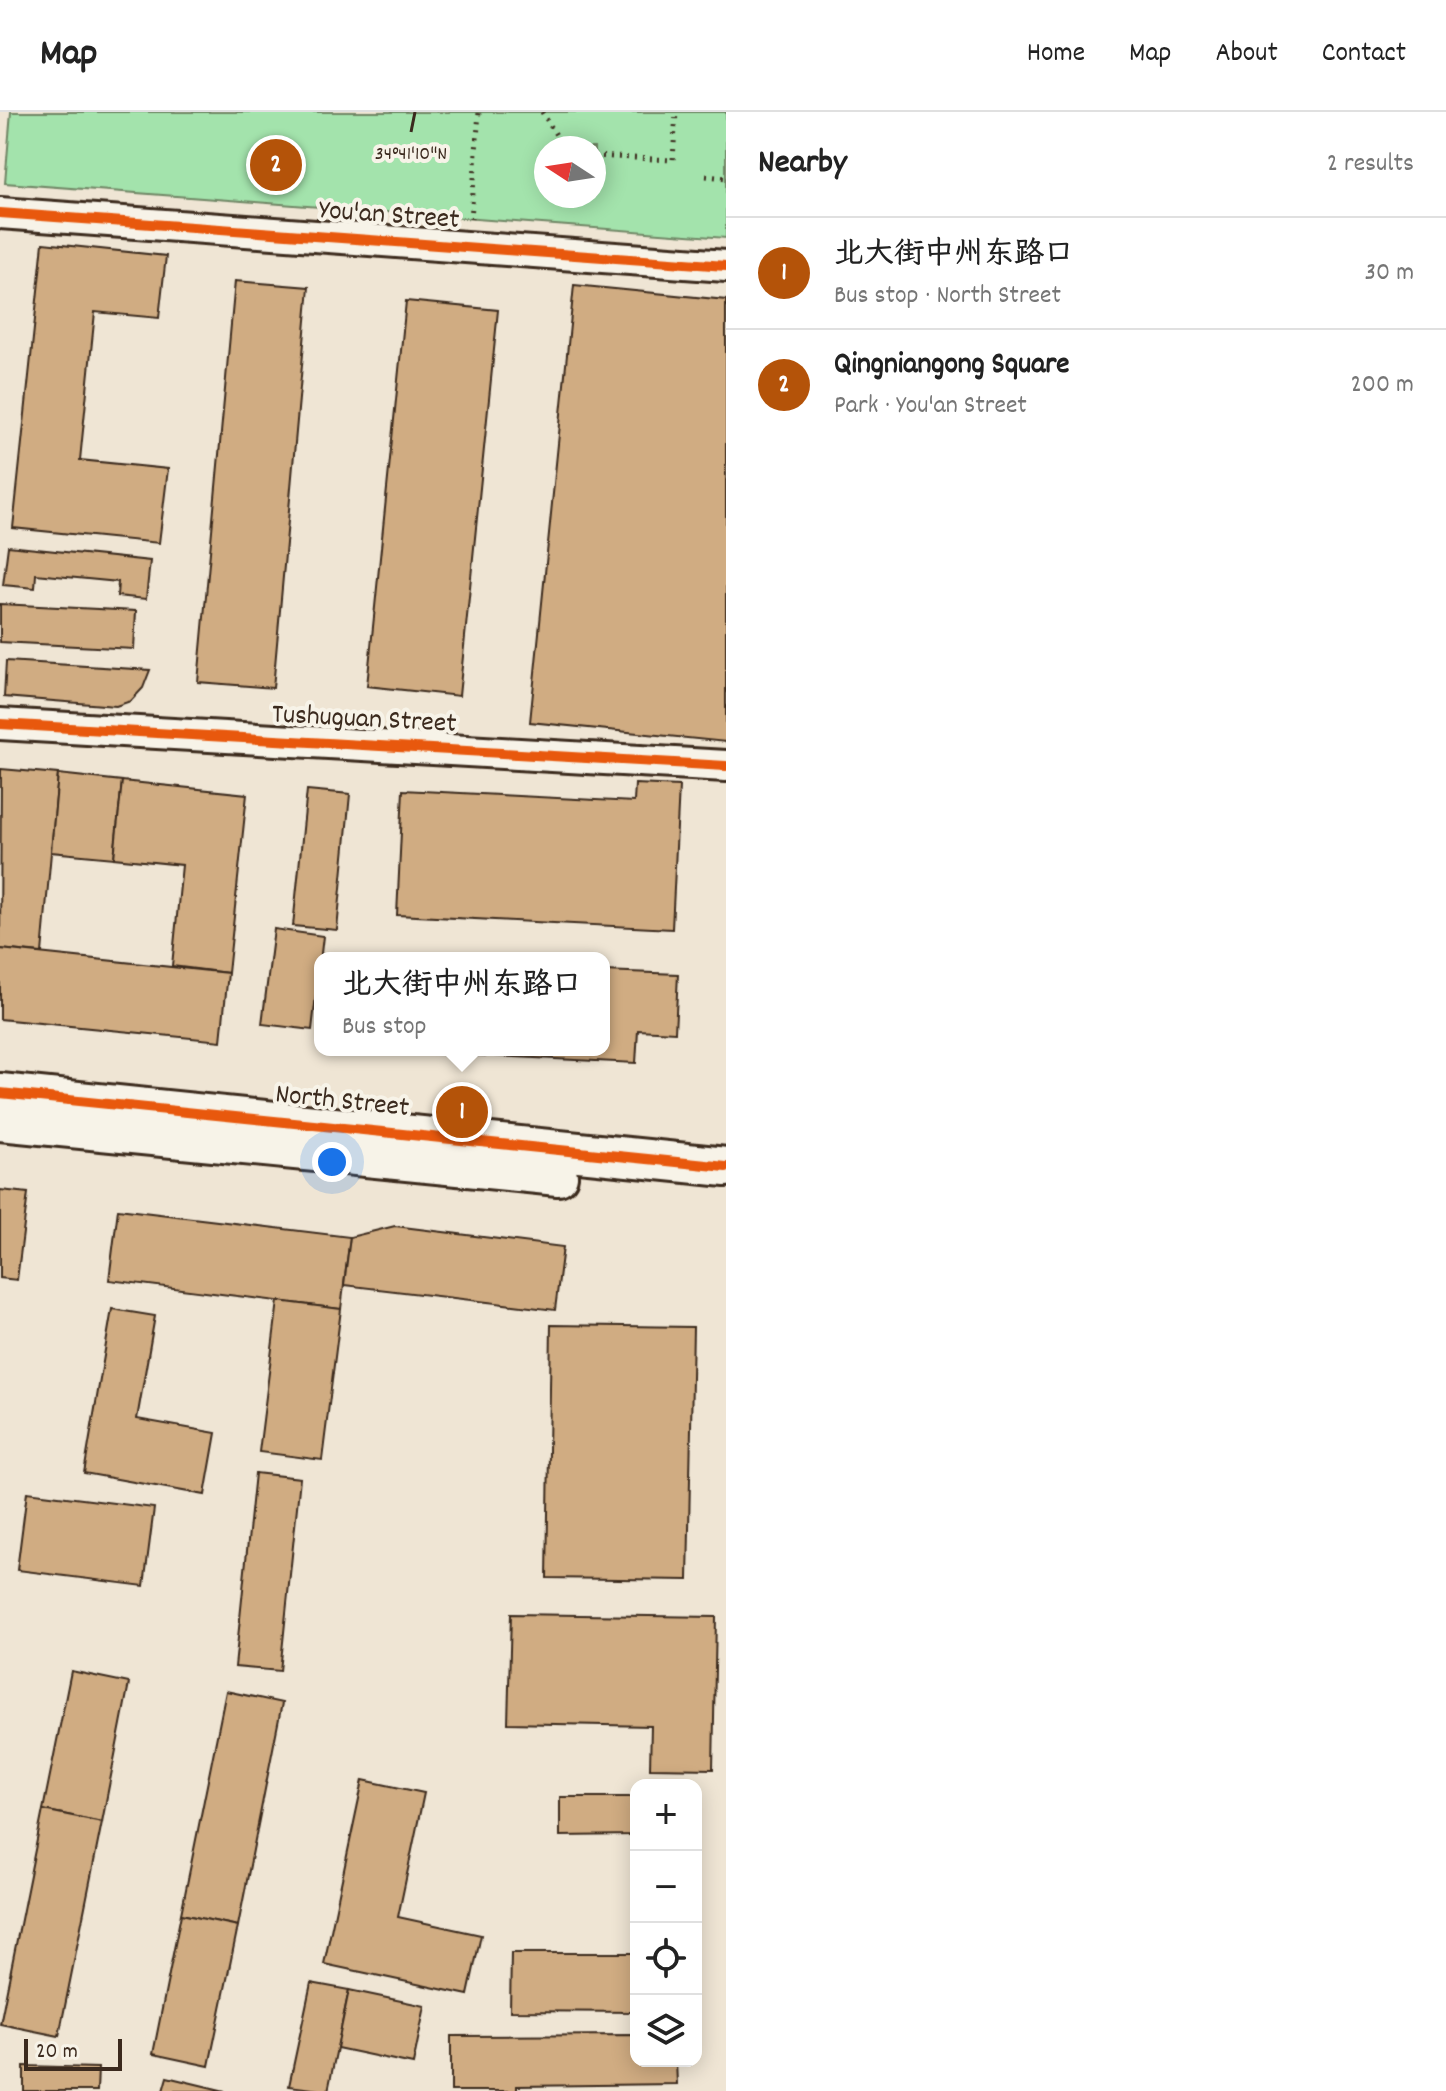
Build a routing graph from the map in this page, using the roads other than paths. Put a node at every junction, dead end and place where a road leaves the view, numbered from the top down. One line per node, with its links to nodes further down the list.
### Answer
1 (0, 213): 2 (street, You'an Street)
2 (726, 266)
3 (0, 724): 4 (street, Tushuguan Street)
4 (726, 766)
5 (0, 1093): 7 (street, North Street)
6 (0, 1121): 8 (street, North Street)
7 (726, 1167)
8 (726, 1193)

